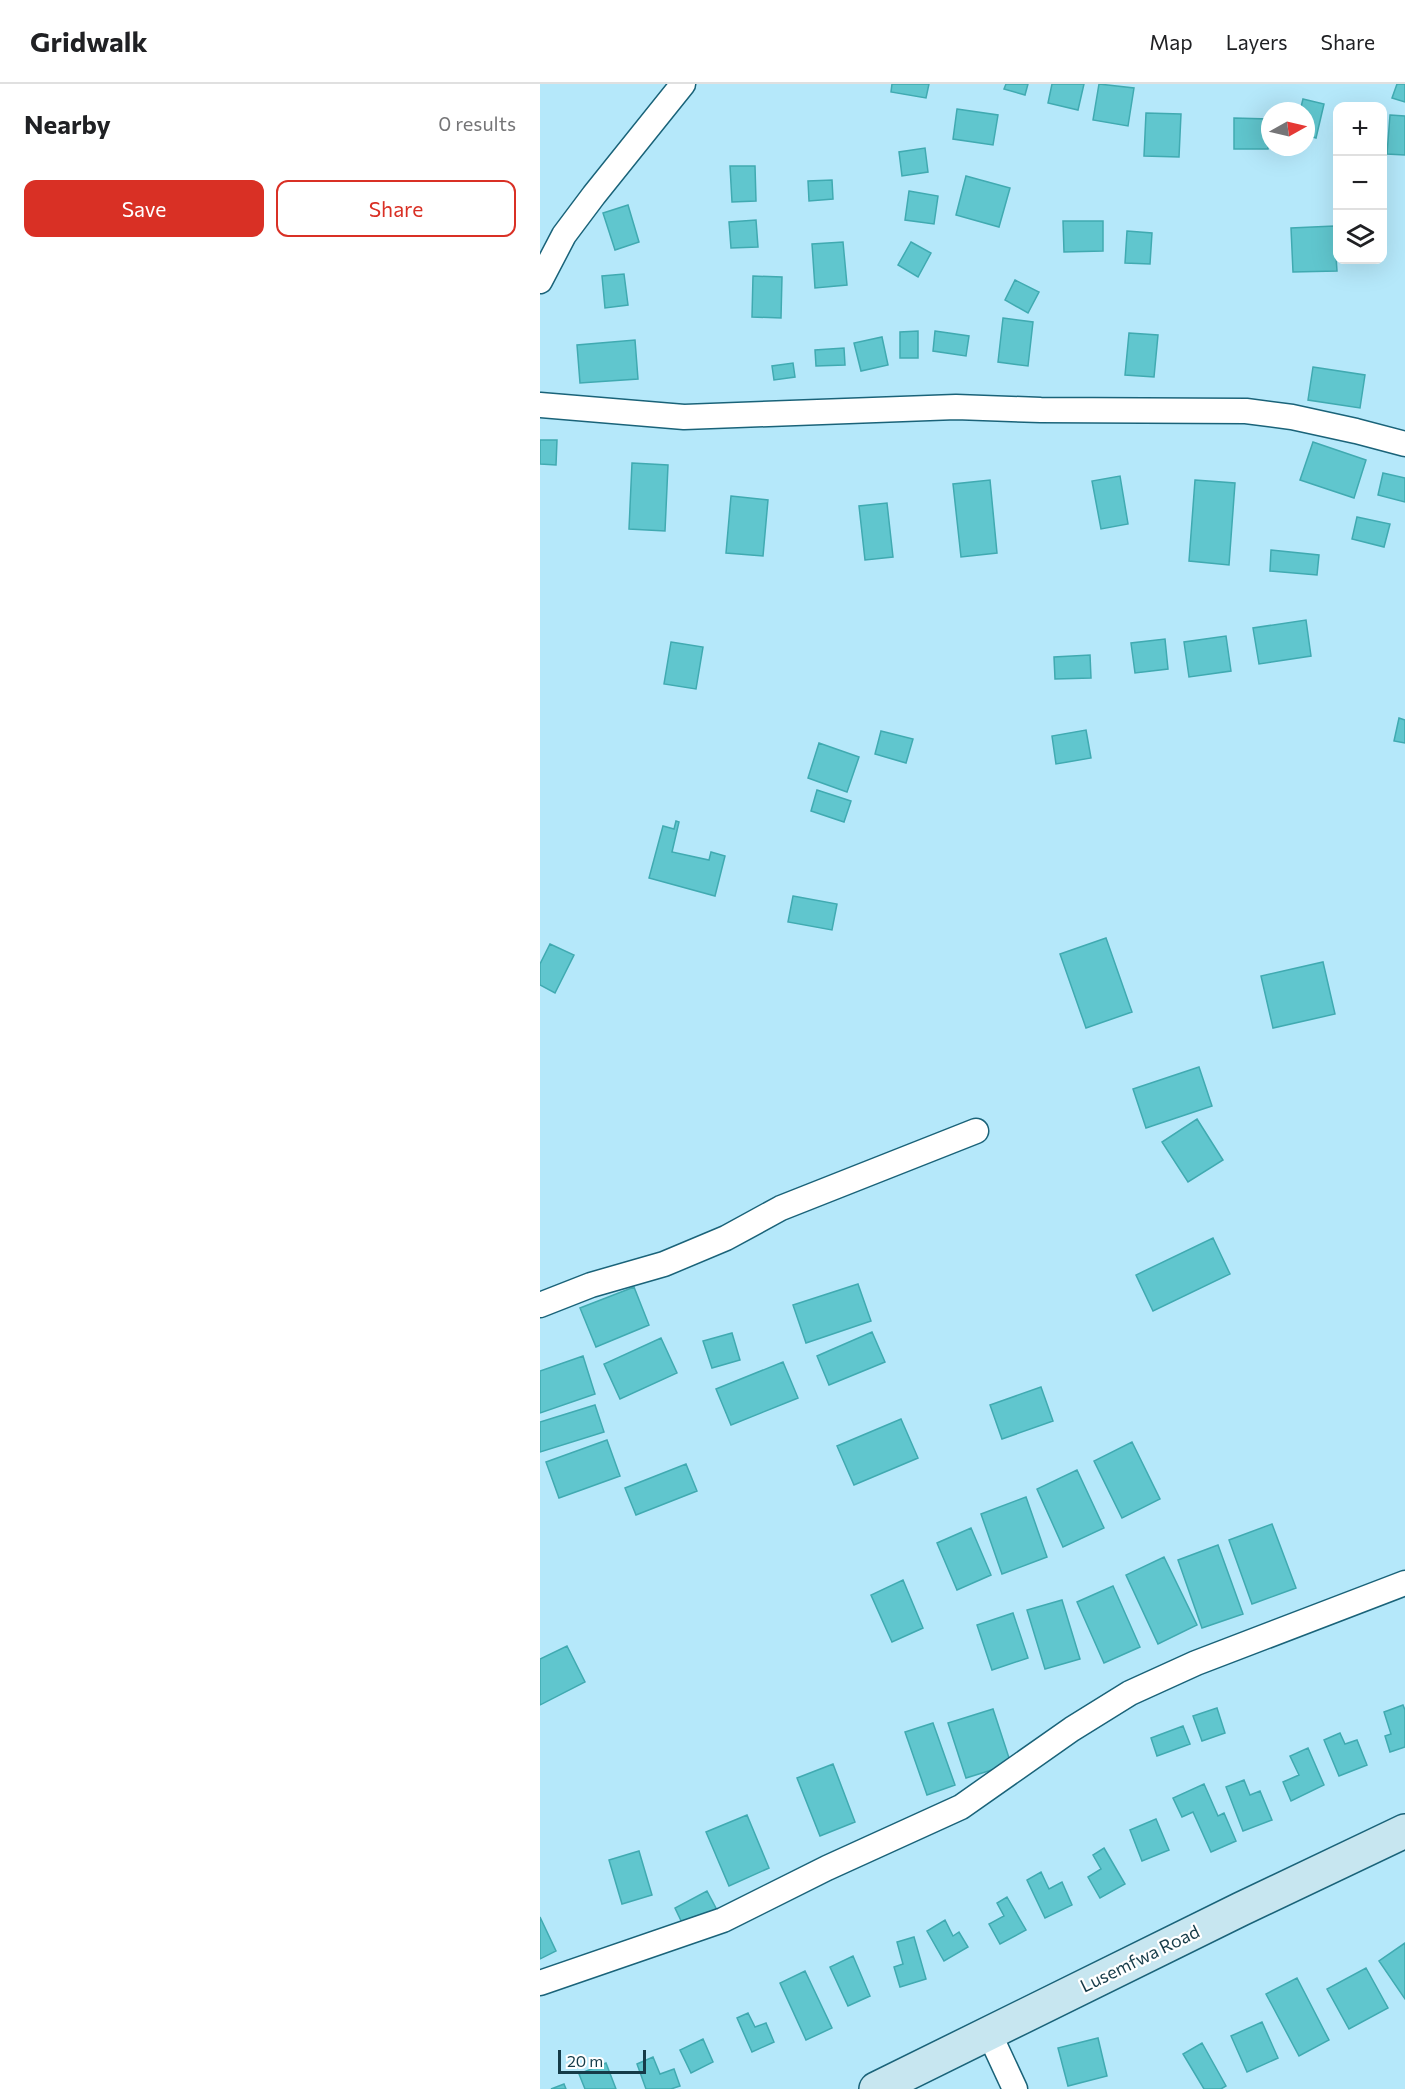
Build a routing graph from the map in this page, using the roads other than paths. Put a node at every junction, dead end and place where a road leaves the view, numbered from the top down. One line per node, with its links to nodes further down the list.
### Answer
1 (683, 84): 2 (street)
2 (540, 281)
3 (540, 405): 4 (street)
4 (1405, 444)
5 (976, 1131): 6 (street)
6 (540, 1305)
7 (1405, 1583): 9 (street)
8 (1405, 1831): 10 (street, Lusemfwa Road)
9 (540, 1983)
10 (989, 2034): 11 (street, Lusemfwa Road); 12 (street)
11 (876, 2089)
12 (1015, 2089)

